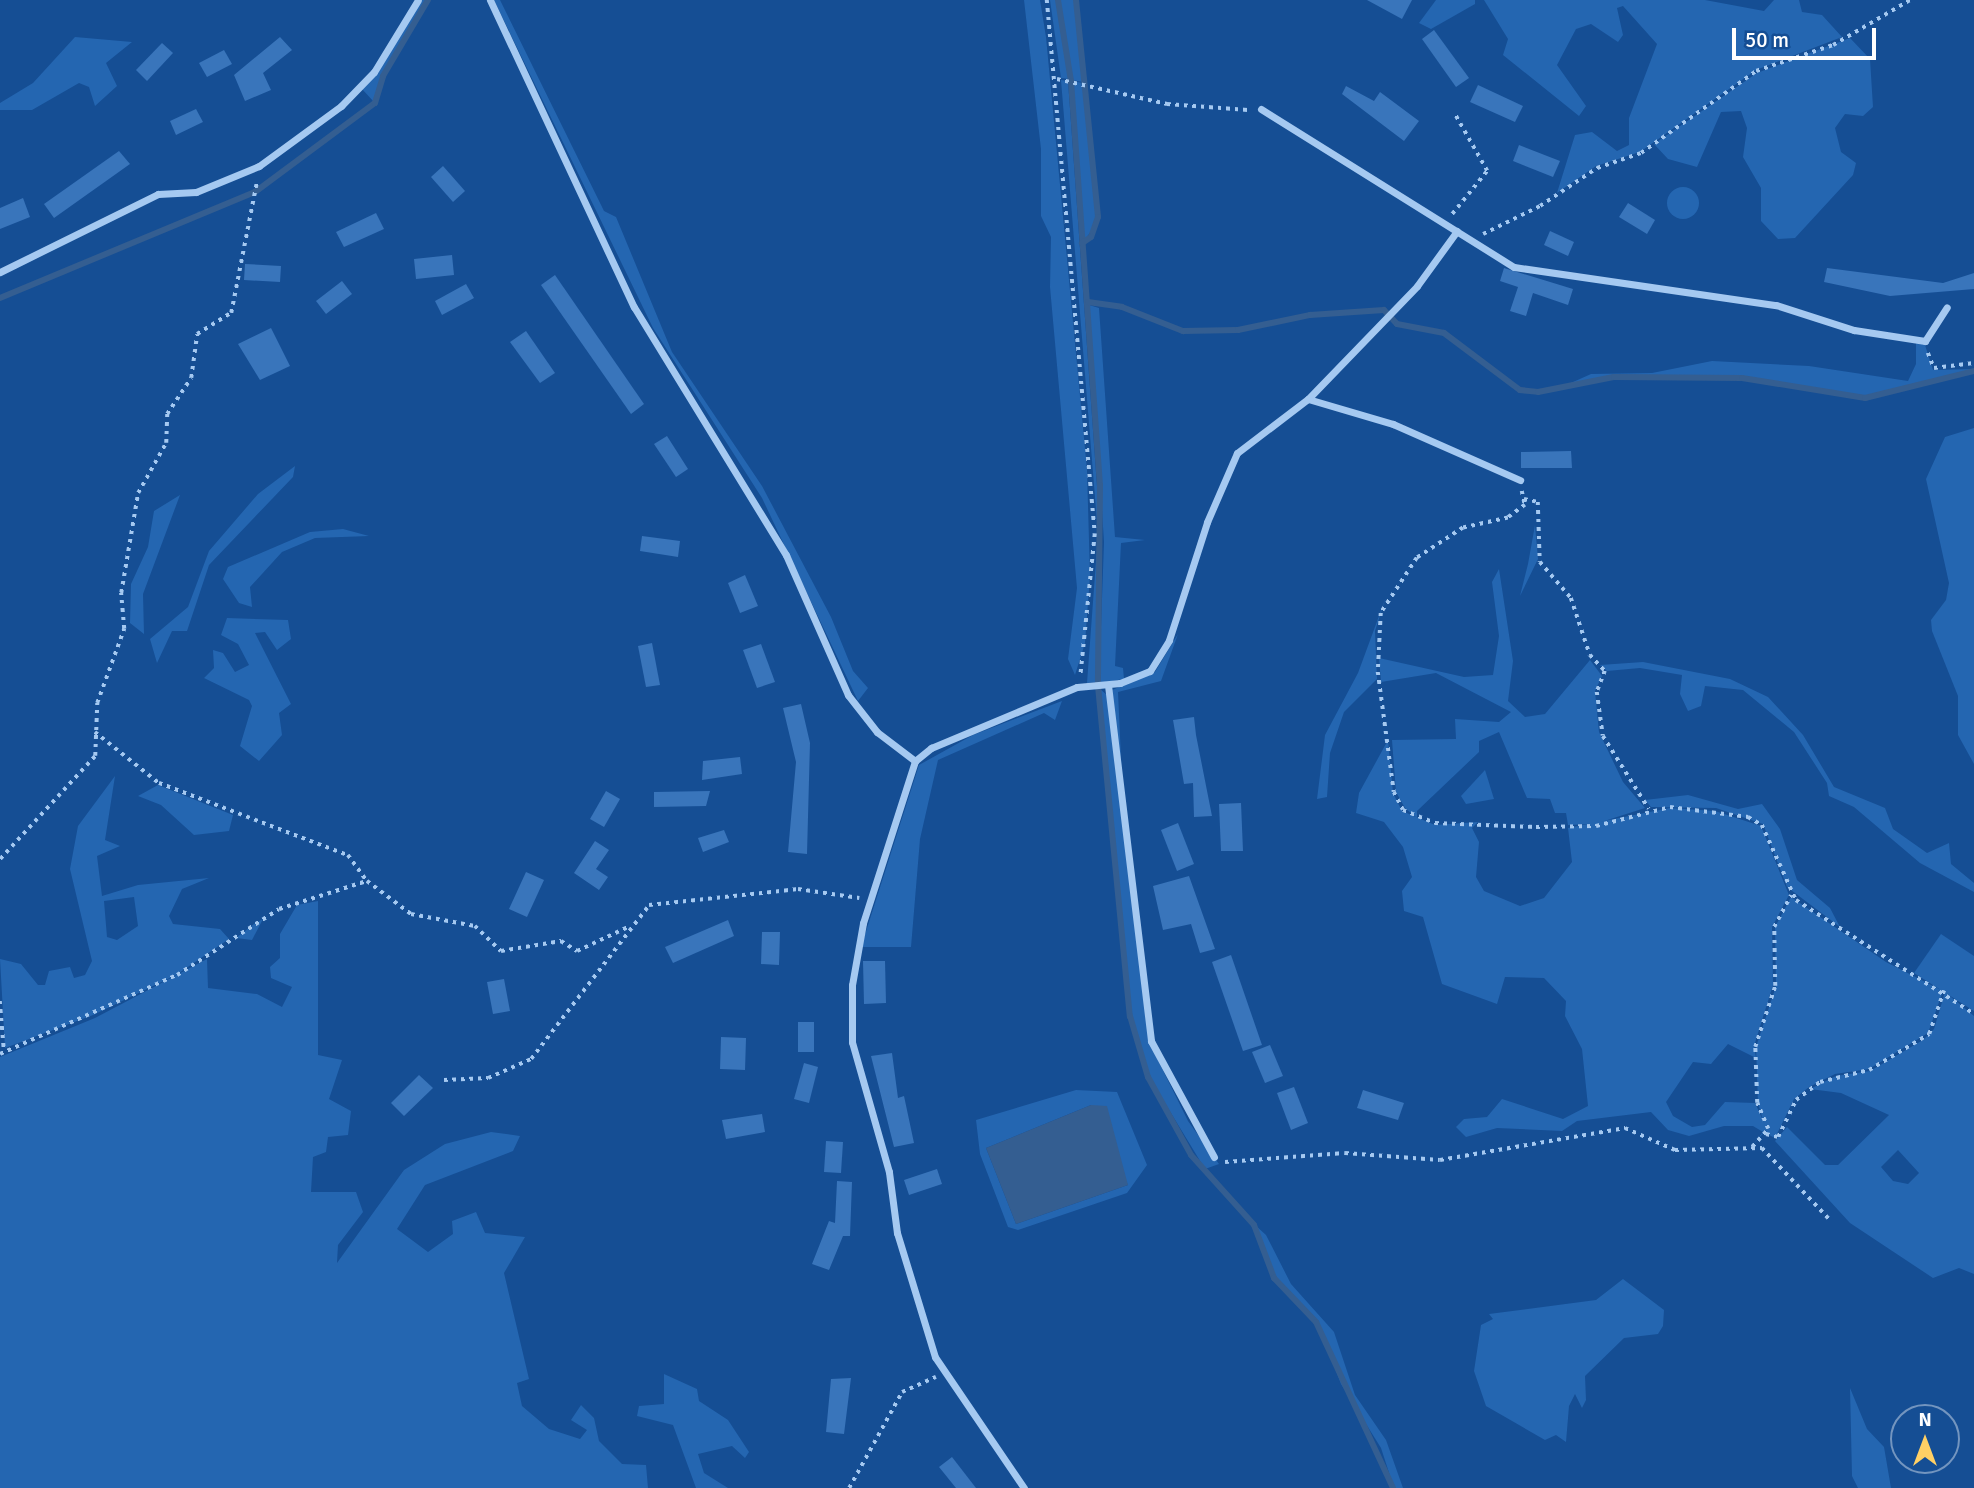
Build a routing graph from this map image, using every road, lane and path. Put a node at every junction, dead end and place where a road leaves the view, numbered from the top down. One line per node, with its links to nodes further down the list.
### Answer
1 (418, 0): 8 (street)
2 (490, 0): 22 (street)
3 (1047, 0): 5 (path)
4 (1910, 0): 11 (path)
5 (1057, 79): 6 (path); 20 (path)
6 (1261, 109): 9 (street)
7 (1455, 115): 9 (path)
8 (259, 166): 12 (street); 21 (path)
9 (1444, 222): 10 (street)
10 (1457, 231): 11 (street); 16 (street)
11 (1472, 240): 14 (street)
12 (0, 272)
13 (1947, 307): 14 (street)
14 (1925, 341): 15 (path)
15 (1974, 363)
16 (1308, 400): 17 (street); 19 (street)
17 (1520, 480): 18 (path)
18 (1524, 499): 23 (path); 23 (path)
19 (1108, 685): 20 (street); 37 (street)
20 (1077, 687): 22 (street)
21 (95, 732): 24 (path); 25 (path)
22 (915, 761): 27 (street)
23 (1649, 809): 26 (path)
24 (0, 859)
25 (367, 881): 28 (path); 32 (path)
26 (1791, 895): 29 (path); 35 (path)
27 (871, 900): 28 (path); 39 (street)
28 (628, 927): 34 (path)
29 (1944, 990): 31 (path); 35 (path)
30 (0, 1001): 32 (path)
31 (1974, 1014)
32 (4, 1050): 33 (path)
33 (0, 1054)
34 (444, 1080)
35 (1766, 1134): 36 (path)
36 (1752, 1147): 37 (path); 38 (path)
37 (1214, 1157)
38 (1831, 1221)
39 (948, 1372): 40 (path); 41 (street)
40 (849, 1488)
41 (1024, 1488)

